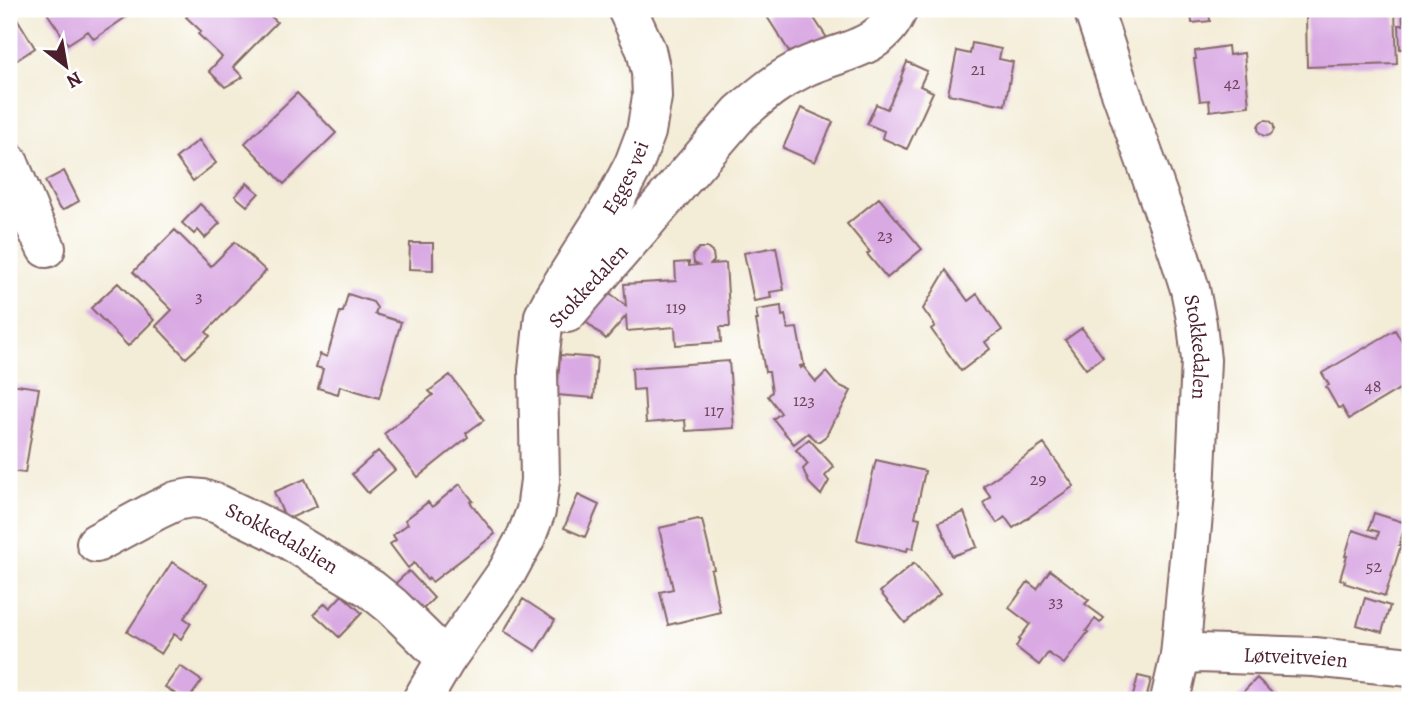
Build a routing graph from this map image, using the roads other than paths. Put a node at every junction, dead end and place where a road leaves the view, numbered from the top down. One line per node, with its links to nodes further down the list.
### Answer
1 (627, 9): 6 (street, Egges vei)
2 (898, 9): 6 (street, Stokkedalen)
3 (1093, 9): 8 (street, Stokkedalen)
4 (9, 163): 5 (street)
5 (29, 235)
6 (542, 335): 9 (street, Stokkedalen)
7 (96, 543): 9 (street, Stokkedalslien)
8 (1180, 656): 10 (street, Løtveitveien); 12 (street, Stokkedalen)
9 (446, 659): 11 (street, Stokkedalen)
10 (1410, 667)
11 (422, 700)
12 (1170, 700)

